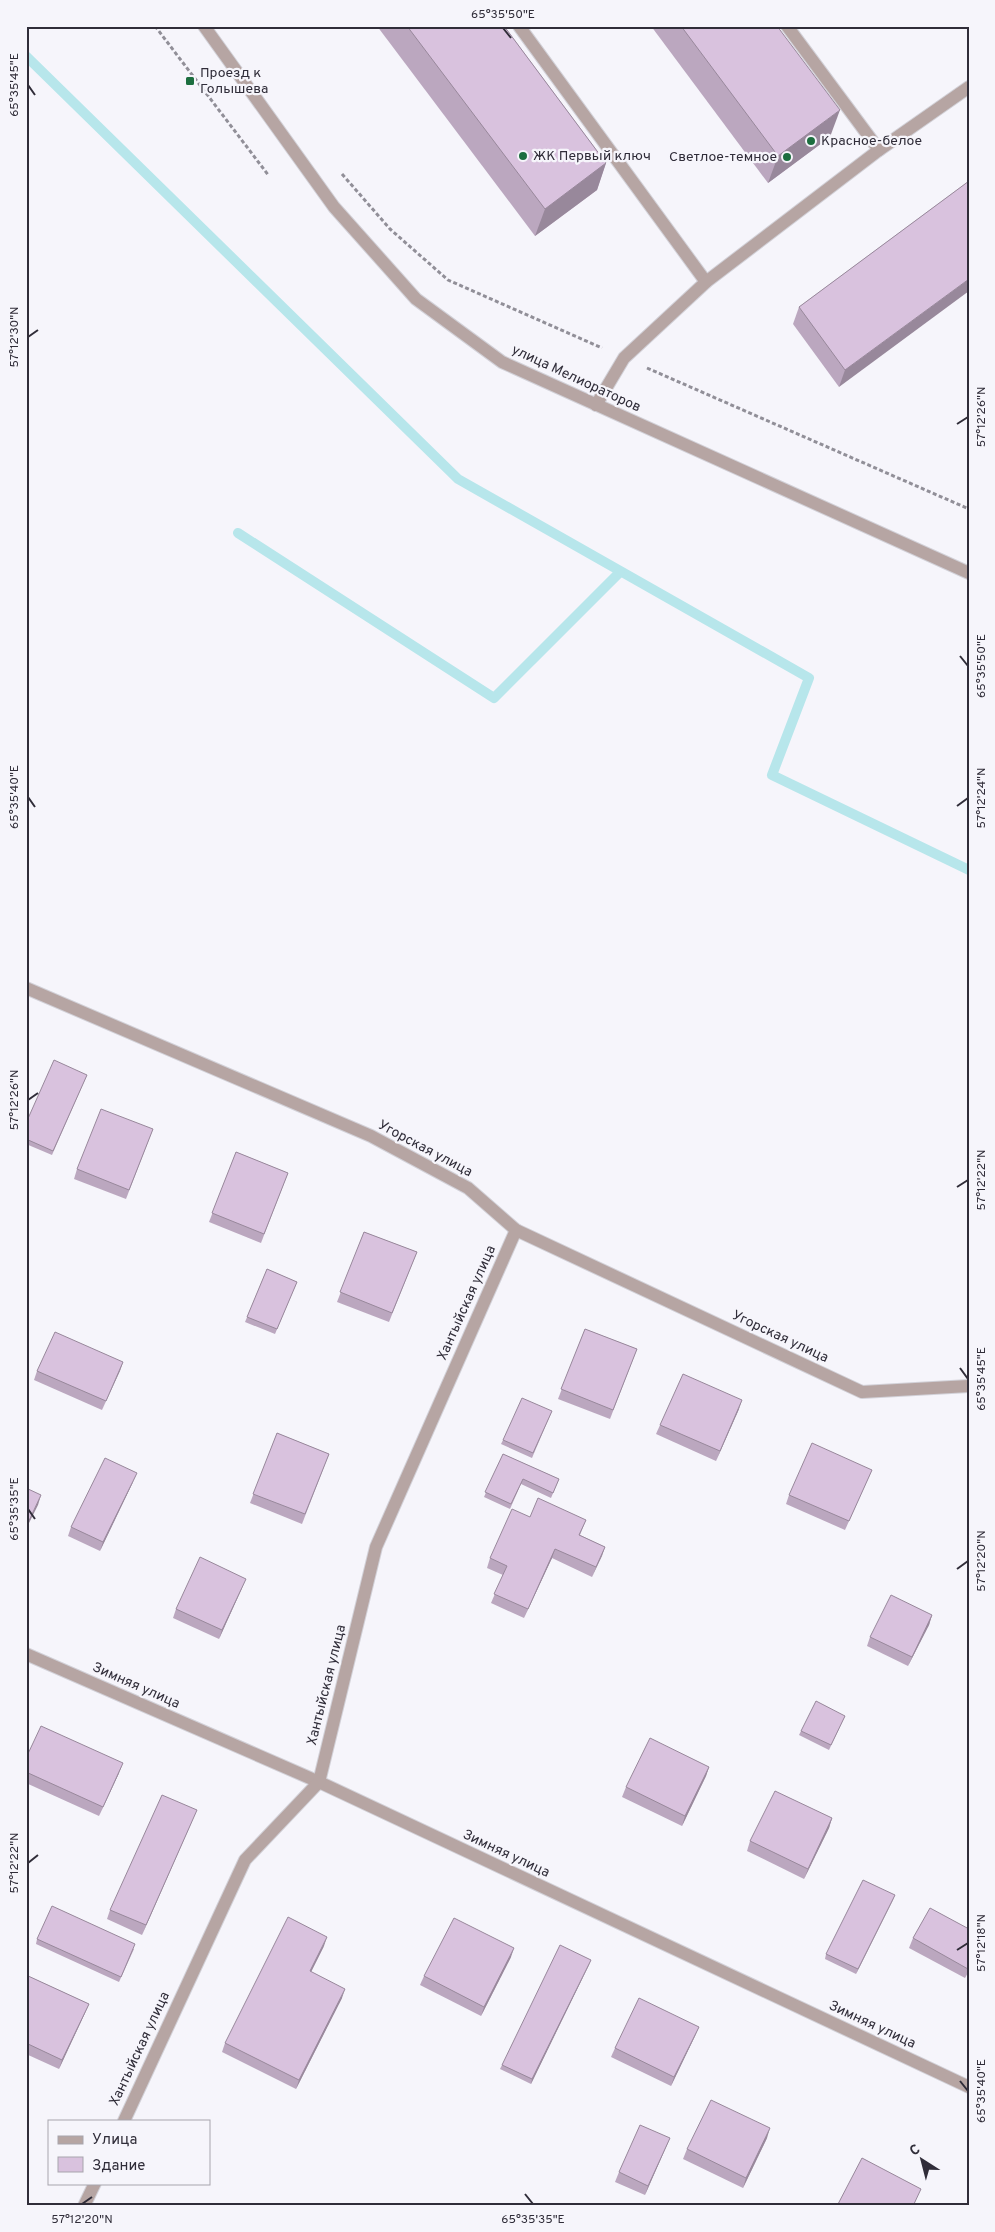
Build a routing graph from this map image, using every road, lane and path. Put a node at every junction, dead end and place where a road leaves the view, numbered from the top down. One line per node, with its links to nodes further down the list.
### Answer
1 (155, 26): 8 (path)
2 (204, 26): 11 (street, улица Мелиораторов)
3 (519, 26): 9 (street)
4 (787, 26): 6 (street)
5 (969, 87): 6 (street)
6 (879, 150): 9 (street)
7 (341, 172): 10 (path)
8 (269, 176)
9 (706, 282): 10 (street)
10 (624, 358): 11 (street); 12 (path)
11 (596, 405): 13 (street, улица Мелиораторов)
12 (969, 510)
13 (969, 573)
14 (26, 988): 15 (street, Угорская улица)
15 (516, 1230): 16 (street, Угорская улица); 18 (street, Хантыйская улица)
16 (969, 1386)
17 (26, 1654): 18 (street, Зимняя улица)
18 (319, 1782): 19 (street, Зимняя улица); 20 (street, Хантыйская улица)
19 (969, 2087)
20 (124, 2120)
21 (95, 2184): 22 (street)
22 (84, 2206)

